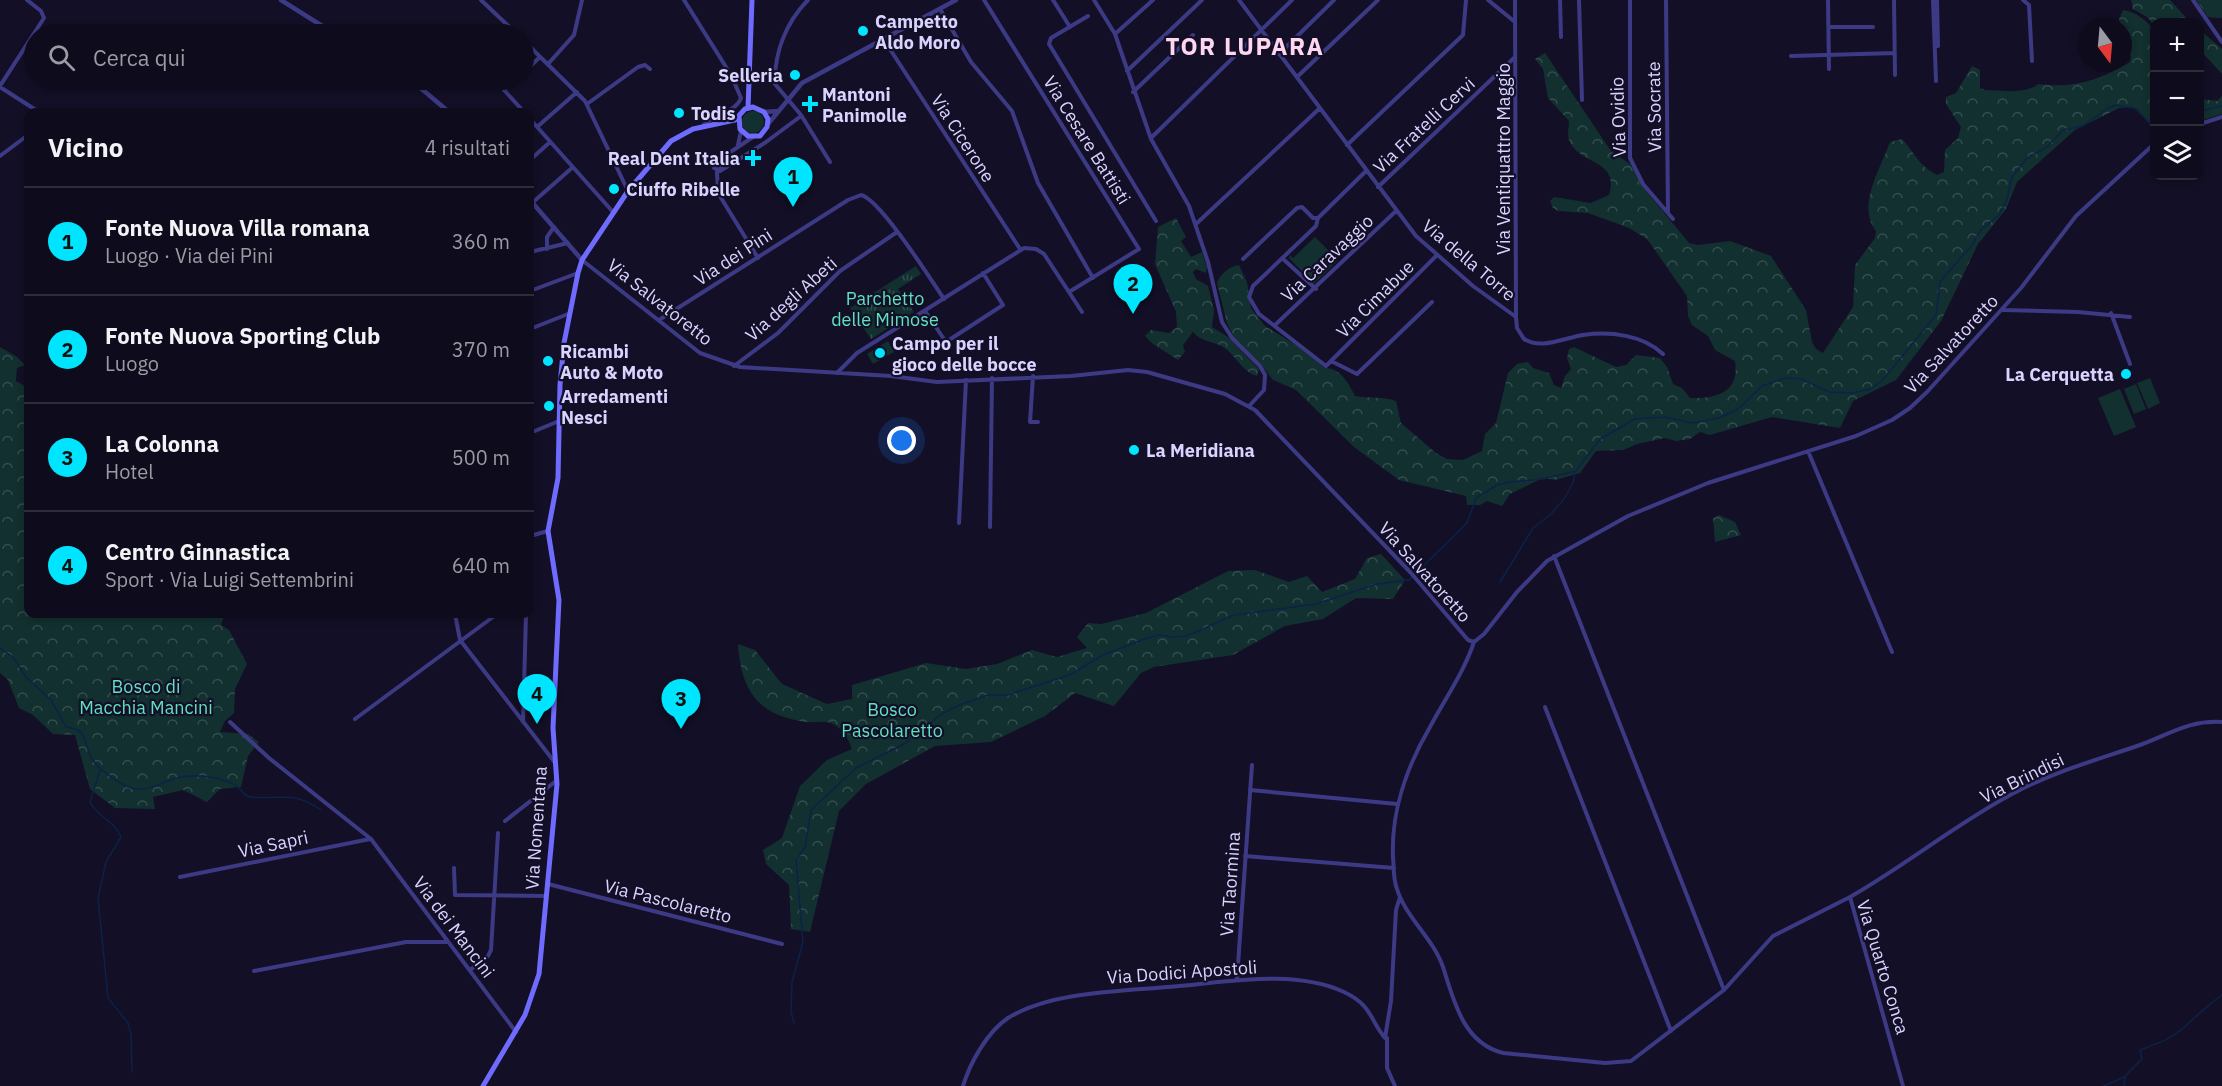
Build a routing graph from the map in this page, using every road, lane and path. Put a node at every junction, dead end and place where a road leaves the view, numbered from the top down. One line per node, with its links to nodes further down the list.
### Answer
1 (27, 0): 33 (street)
2 (281, 0): 34 (street)
3 (481, 0): 35 (street)
4 (582, 0): 56 (street)
5 (684, 0): 86 (street)
6 (752, 0): 74 (main road)
7 (808, 0): 68 (street)
8 (956, 0): 30 (street)
9 (984, 0): 125 (street, Via Cesare Battisti)
10 (1053, 0): 36 (street)
11 (1094, 0): 40 (street)
12 (1153, 0): 40 (street)
13 (1202, 0): 59 (street)
14 (1292, 0): 39 (street)
15 (1334, 0): 49 (street)
16 (1378, 0): 61 (street)
17 (1466, 0): 92 (street)
18 (1488, 0): 32 (street)
19 (1515, 0): 32 (street, Via Ventiquattro Maggio)
20 (1560, 0): 42 (street)
21 (1579, 0): 69 (street)
22 (1630, 0): 107 (street, Via Ovidio)
23 (1666, 0): 107 (street, Via Socrate)
24 (1828, 0): 37 (street)
25 (1894, 0): 48 (street)
26 (1935, 0): 45 (street); 62 (street)
27 (2023, 0): 54 (street)
28 (2193, 0): 44 (street)
29 (1240, 1): 39 (street, Via della Torre)
30 (940, 9): 43 (street); 125 (street)
31 (1088, 16): 36 (street)
32 (1515, 22): 53 (street, Via Ventiquattro Maggio)
33 (40, 24)
34 (318, 24)
35 (506, 24)
36 (1070, 27): 110 (street)
37 (1828, 27): 38 (street); 50 (street)
38 (1873, 27)
39 (1262, 32): 49 (street, Via della Torre); 90 (street)
40 (1115, 34): 59 (street)
41 (1193, 36): 67 (street)
42 (1561, 37)
43 (884, 40): 68 (street); 116 (street, Via Cicerone)
44 (2222, 42)
45 (1938, 46)
46 (24, 49): 63 (street)
47 (534, 51): 52 (street)
48 (1894, 53): 50 (street); 60 (street)
49 (1279, 54): 61 (street, Via della Torre)
50 (1829, 55): 51 (street); 58 (street)
51 (1791, 56)
52 (540, 57): 55 (street); 56 (street)
53 (1515, 57): 101 (street, Via Fratelli Cervi); 136 (street, Via Ventiquattro Maggio)
54 (2032, 61)
55 (534, 63)
56 (548, 64): 66 (street)
57 (650, 69): 70 (street)
58 (1829, 69)
59 (1127, 71): 67 (street)
60 (1895, 75)
61 (1297, 77): 75 (street, Via della Torre)
62 (1936, 81)
63 (0, 86): 71 (street)
64 (423, 90): 72 (street)
65 (504, 90): 73 (street)
66 (577, 92): 70 (street); 85 (street)
67 (1133, 92): 90 (street)
68 (787, 100): 76 (street); 78 (street)
69 (1582, 100)
70 (587, 105): 102 (street)
71 (33, 108)
72 (444, 108)
73 (520, 108)
74 (748, 108): 77 (main road); 79 (main road)
75 (1320, 108): 92 (street, Via della Torre); 111 (street)
76 (779, 111): 77 (street); 83 (street)
77 (764, 112): 83 (main road)
78 (801, 115): 97 (street); 98 (street)
79 (739, 116): 84 (main road, Via Nomentana); 87 (main road)
80 (2222, 117): 81 (street)
81 (2204, 122)
82 (534, 124): 85 (street)
83 (768, 124): 88 (main road)
84 (721, 125): 86 (main road, Via Nomentana); 87 (main road, Via Nomentana)
85 (537, 127): 91 (street)
86 (702, 127): 102 (main road, Via Nomentana)
87 (740, 130): 88 (main road); 93 (street)
88 (753, 137): 93 (street)
89 (24, 138): 95 (street)
90 (1151, 139): 111 (street)
91 (550, 142): 96 (street); 99 (street)
92 (1347, 145): 100 (street, Via della Torre)
93 (738, 146): 98 (street)
94 (2150, 148): 131 (street, Via Salvatoretto)
95 (0, 156)
96 (534, 156)
97 (830, 162)
98 (721, 166): 119 (street)
99 (573, 167): 103 (street); 106 (street)
100 (1366, 171): 101 (street, Via della Torre); 108 (street)
101 (1378, 187): 105 (street, Via della Torre)
102 (628, 191): 106 (main road, Via Nomentana)
103 (534, 199)
104 (534, 204): 112 (street)
105 (1396, 211): 118 (street, Via della Torre); 126 (street, Via Caravaggio)
106 (614, 213): 122 (main road, Via Nomentana)
107 (1668, 214): 109 (street, Via Ovidio)
108 (1318, 218): 120 (street); 121 (street)
109 (1673, 219)
110 (1156, 221)
111 (1196, 224): 149 (street)
112 (554, 227): 114 (street); 115 (street)
113 (897, 232): 119 (street, Via dei Pini); 129 (street, Via dei Pini); 144 (street, Via degli Abeti)
114 (568, 243): 115 (street); 122 (street)
115 (548, 249): 117 (street)
116 (1020, 249): 124 (street); 128 (street)
117 (534, 251)
118 (1437, 255): 136 (street, Via della Torre); 142 (street, Via Cimabue)
119 (758, 258): 138 (street, Via dei Pini)
120 (1282, 258): 126 (street); 139 (street)
121 (1244, 259)
122 (582, 260): 123 (main road, Via Nomentana); 138 (street, Via Salvatoretto)
123 (578, 273): 127 (street); 134 (main road, Via Nomentana)
124 (983, 273): 129 (street); 132 (street)
125 (1093, 278): 128 (street)
126 (1316, 289): 139 (street, Via Caravaggio)
127 (534, 290)
128 (1069, 292): 133 (street)
129 (944, 299): 132 (street)
130 (1432, 302): 142 (street)
131 (2001, 310): 135 (street); 153 (street, Via Salvatoretto)
132 (925, 312): 145 (street)
133 (1082, 312)
134 (568, 314): 140 (street); 150 (main road, Via Nomentana)
135 (2111, 314): 137 (street); 143 (street)
136 (1516, 317): 141 (street, Via della Torre)
137 (2130, 317)
138 (659, 320): 144 (street, Via Salvatoretto)
139 (1275, 325): 142 (street)
140 (534, 327)
141 (1663, 354)
142 (1331, 361)
143 (2130, 364)
144 (734, 366): 145 (street, Via Salvatoretto)
145 (837, 373): 148 (street, Via Salvatoretto)
146 (1033, 376): 147 (street, Via Salvatoretto); 149 (street, Via Salvatoretto); 151 (street)
147 (992, 378): 148 (street, Via Salvatoretto); 155 (street)
148 (966, 380): 154 (street)
149 (1250, 405): 163 (street, Via Salvatoretto)
150 (559, 421): 152 (street); 156 (main road, Via Nomentana)
151 (1038, 422)
152 (534, 431)
153 (1808, 451): 158 (street, Via Salvatoretto); 164 (street)
154 (959, 523)
155 (990, 527)
156 (548, 531): 157 (street); 170 (main road, Via Nomentana)
157 (534, 535)
158 (1554, 556): 163 (street, Via Salvatoretto); 192 (street)
159 (455, 618): 162 (street)
160 (492, 618): 162 (street)
161 (526, 618): 169 (street)
162 (461, 642): 166 (street); 169 (street)
163 (1474, 642): 174 (street, Via Quarto Conca)
164 (1892, 652)
165 (1545, 707): 193 (street)
166 (355, 718)
167 (230, 722): 177 (street, Via dei Mancini)
168 (2222, 722): 186 (street, Via Brindisi)
169 (523, 723): 170 (street)
170 (556, 765): 172 (main road, Via Nomentana)
171 (1252, 765): 173 (street, Via Taormina)
172 (557, 781): 175 (street); 182 (main road, Via Nomentana)
173 (1250, 790): 174 (street); 178 (street, Via Taormina)
174 (1397, 804): 180 (street, Via Quarto Conca)
175 (505, 821)
176 (498, 833): 183 (street)
177 (371, 839): 181 (street, Via Sapri); 187 (street, Via dei Mancini)
178 (1245, 856): 180 (street); 191 (street, Via Taormina)
179 (454, 868): 183 (street)
180 (1394, 868): 185 (street, Via Quarto Conca)
181 (180, 877)
182 (547, 884): 184 (main road, Via Nomentana); 188 (street, Via Pascolaretto)
183 (494, 896): 184 (street); 189 (street)
184 (546, 896): 194 (main road, Via Nomentana)
185 (1400, 897): 193 (street, Via Quarto Conca); 195 (street)
186 (1851, 897): 192 (street, Via Quarto Conca); 199 (street, Via Quarto Conca)
187 (448, 942): 189 (street, Via dei Mancini); 190 (street)
188 (782, 944)
189 (470, 970): 194 (street, Via dei Mancini)
190 (254, 971)
191 (1237, 979): 195 (street, Via Dodici Apostoli); 197 (street, Via Dodici Apostoli)
192 (1724, 990): 193 (street, Via Quarto Conca)
193 (1671, 1031)
194 (516, 1032): 196 (main road, Via Nomentana)
195 (1387, 1035): 198 (street)
196 (483, 1086)
197 (963, 1086)
198 (1395, 1086)
199 (1903, 1086)

